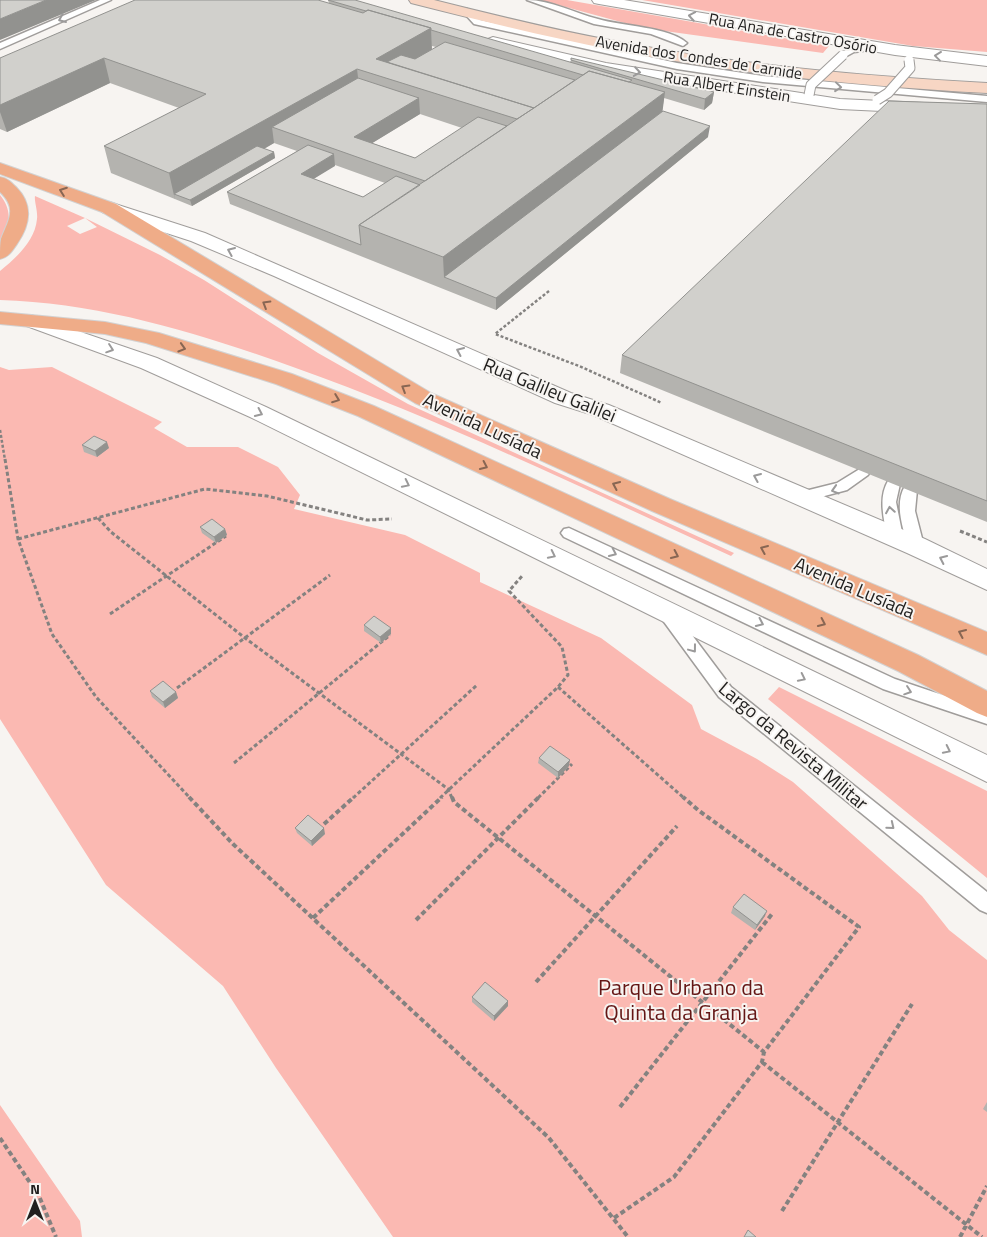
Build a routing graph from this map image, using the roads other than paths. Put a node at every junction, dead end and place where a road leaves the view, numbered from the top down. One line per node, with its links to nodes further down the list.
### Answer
1 (107, 0): 11 (lane, one-way to 11)
2 (416, 0): 7 (main road, Avenida dos Condes de Carnide)
3 (531, 0): 10 (lane)
4 (599, 0): 12 (street, Rua Ana de Castro Osório, one-way to 4)
5 (401, 3): 8 (main road)
6 (515, 7): 10 (main road, Avenida dos Condes de Carnide)
7 (472, 17): 14 (lane); 18 (main road, Avenida dos Condes de Carnide); 20 (lane, one-way to 20)
8 (431, 19)
9 (484, 40): 15 (lane); 19 (street, Rua Albert Einstein, one-way to 19)
10 (683, 42): 17 (main road, Avenida dos Condes de Carnide)
11 (0, 46)
12 (877, 47): 13 (street, Rua Ana de Castro Osório); 19 (lane, bridge)
13 (895, 50): 16 (street, Rua Ana de Castro Osório, one-way to 13); 21 (lane, bridge)
14 (612, 58)
15 (526, 60)
16 (987, 60)
17 (987, 74)
18 (987, 88)
19 (809, 97): 21 (street, Rua Albert Einstein)
20 (987, 100)
21 (858, 106): 22 (street, Rua Albert Einstein)
22 (911, 108): 23 (street, Rua Albert Einstein); 24 (lane)
23 (984, 114)
24 (934, 119)
25 (0, 168): 27 (main road, Avenida Lusíada, one-way to 25)
26 (0, 182): 28 (main road)
27 (109, 208): 34 (street, Rua Galileu Galilei, one-way to 27); 39 (main road, Avenida Lusíada, one-way to 27)
28 (0, 253)
29 (0, 318): 30 (main road, Avenida Lusíada)
30 (31, 321): 38 (street, one-way to 38); 40 (main road, Avenida Lusíada, one-way to 40)
31 (863, 472): 34 (lane, one-way to 34)
32 (893, 484): 36 (lane, one-way to 32)
33 (910, 490): 36 (lane)
34 (802, 497): 36 (street, Rua Galileu Galilei)
35 (569, 532): 41 (lane, one-way to 41)
36 (905, 541): 37 (street, Rua Galileu Galilei, one-way to 36)
37 (987, 580)
38 (664, 610): 42 (street, one-way to 42); 43 (lane, Largo da Revista Militar, one-way to 43)
39 (987, 644)
40 (987, 705)
41 (987, 718)
42 (987, 770)
43 (987, 904)

